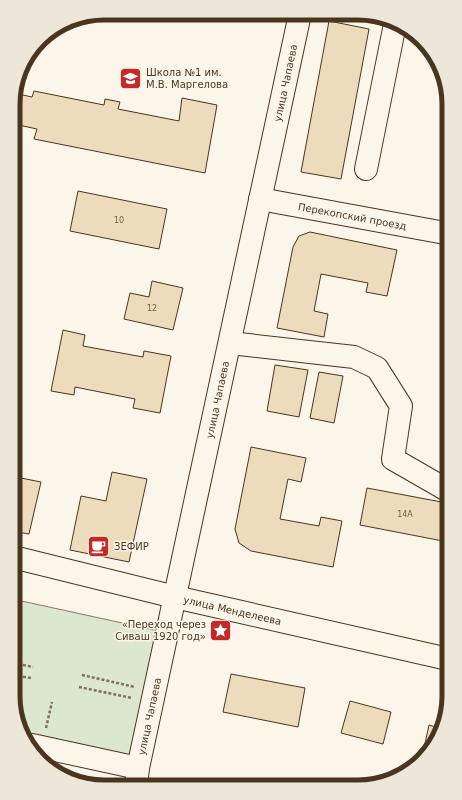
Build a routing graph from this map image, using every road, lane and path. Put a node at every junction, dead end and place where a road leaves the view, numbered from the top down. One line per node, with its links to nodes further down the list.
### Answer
1 (299, 20): 4 (street, улица Чапаева)
2 (394, 29): 3 (street)
3 (366, 169)
4 (260, 199): 5 (street, Перекопский проезд); 6 (street, улица Чапаева)
5 (442, 232)
6 (230, 343): 7 (street); 9 (street, улица Чапаева)
7 (442, 487)
8 (20, 559): 9 (street, улица Менделеева)
9 (175, 597): 10 (street, улица Менделеева); 17 (street, улица Чапаева)
10 (442, 658)
11 (20, 664): 12 (path)
12 (33, 667)
13 (82, 675): 17 (path)
14 (20, 676): 15 (path)
15 (31, 678)
16 (79, 687): 17 (path)
17 (154, 697): 20 (street, улица Чапаева)
18 (52, 702): 19 (path)
19 (37, 746): 20 (street)
20 (137, 777)

